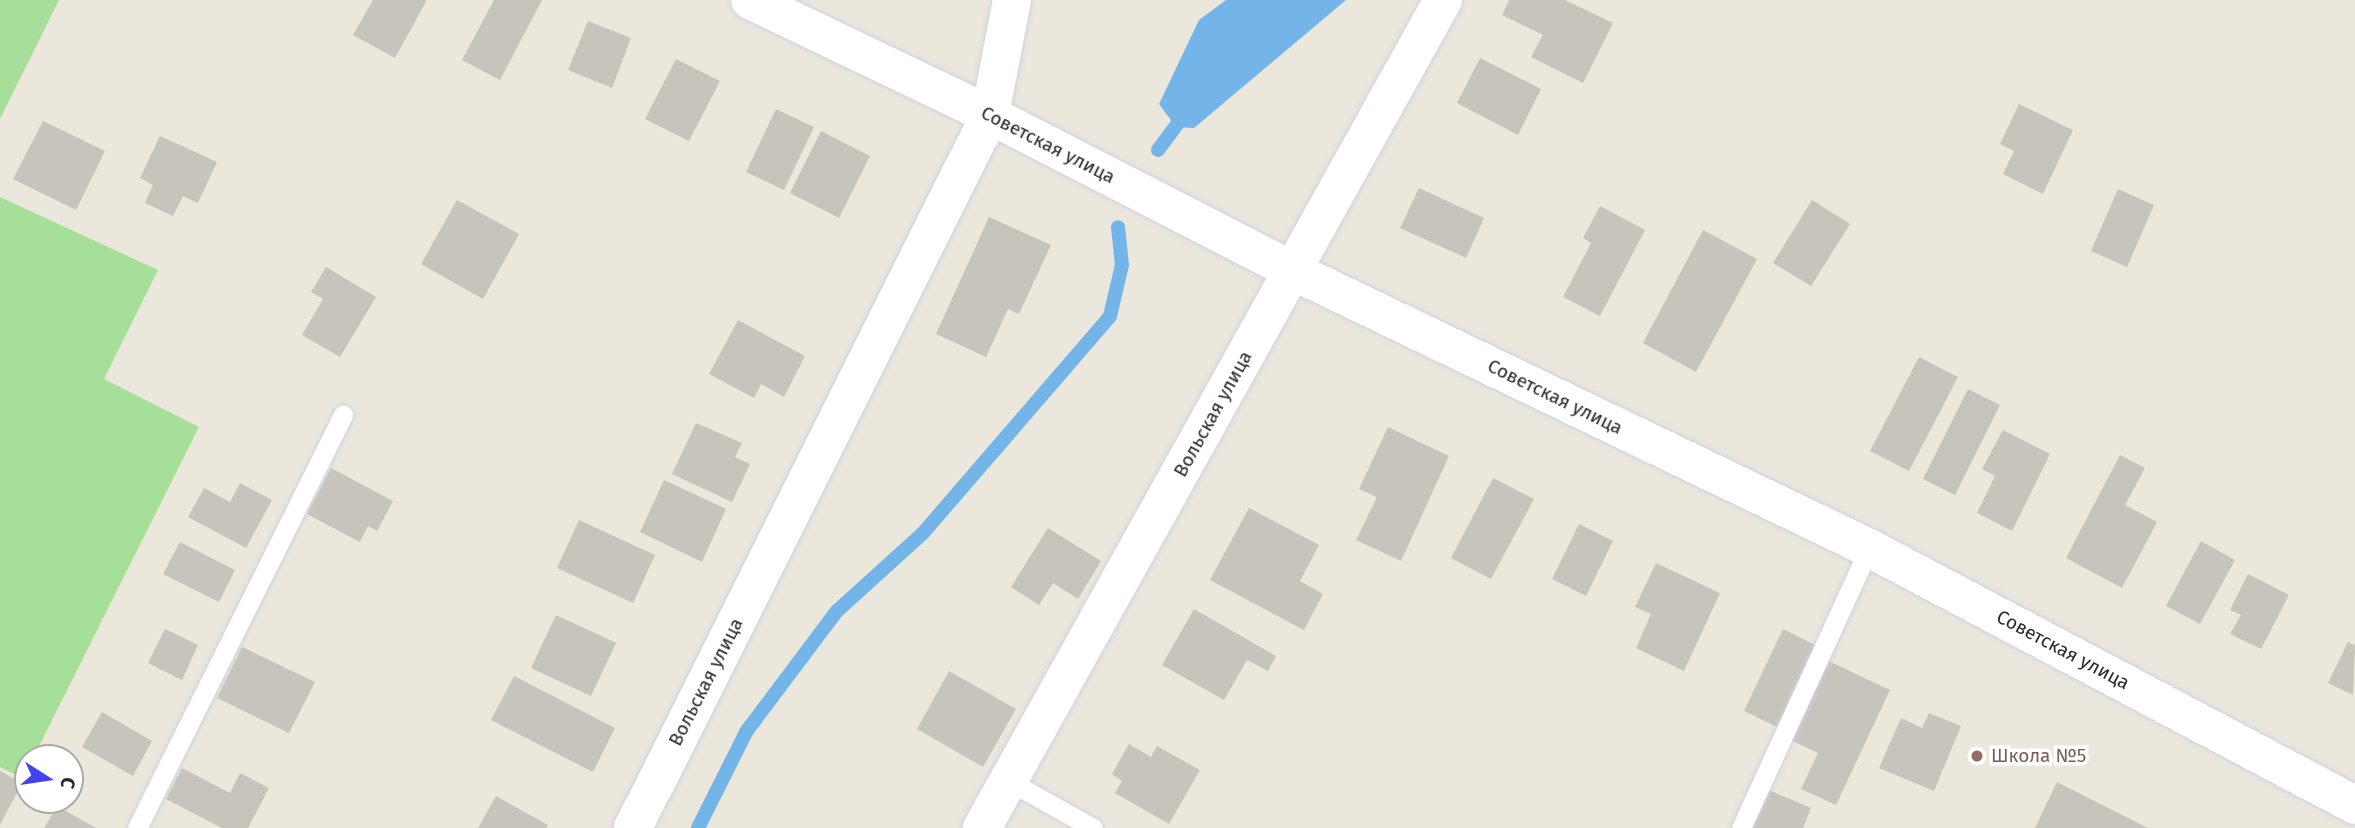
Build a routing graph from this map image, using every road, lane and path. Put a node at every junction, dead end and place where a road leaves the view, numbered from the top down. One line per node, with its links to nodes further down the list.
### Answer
1 (750, 0): 4 (street, Советская улица)
2 (1012, 0): 4 (street, Вольская улица)
3 (1443, 0): 5 (street, Вольская улица)
4 (990, 115): 5 (street, Советская улица); 11 (street, Вольская улица)
5 (1293, 271): 7 (street, Советская улица); 8 (street, Вольская улица)
6 (343, 415): 10 (lane)
7 (1869, 548): 9 (street, Советская улица); 14 (lane)
8 (1009, 781): 12 (street, Вольская улица); 13 (lane)
9 (2355, 805)
10 (137, 828)
11 (633, 828)
12 (982, 828)
13 (1093, 828)
14 (1741, 828)

